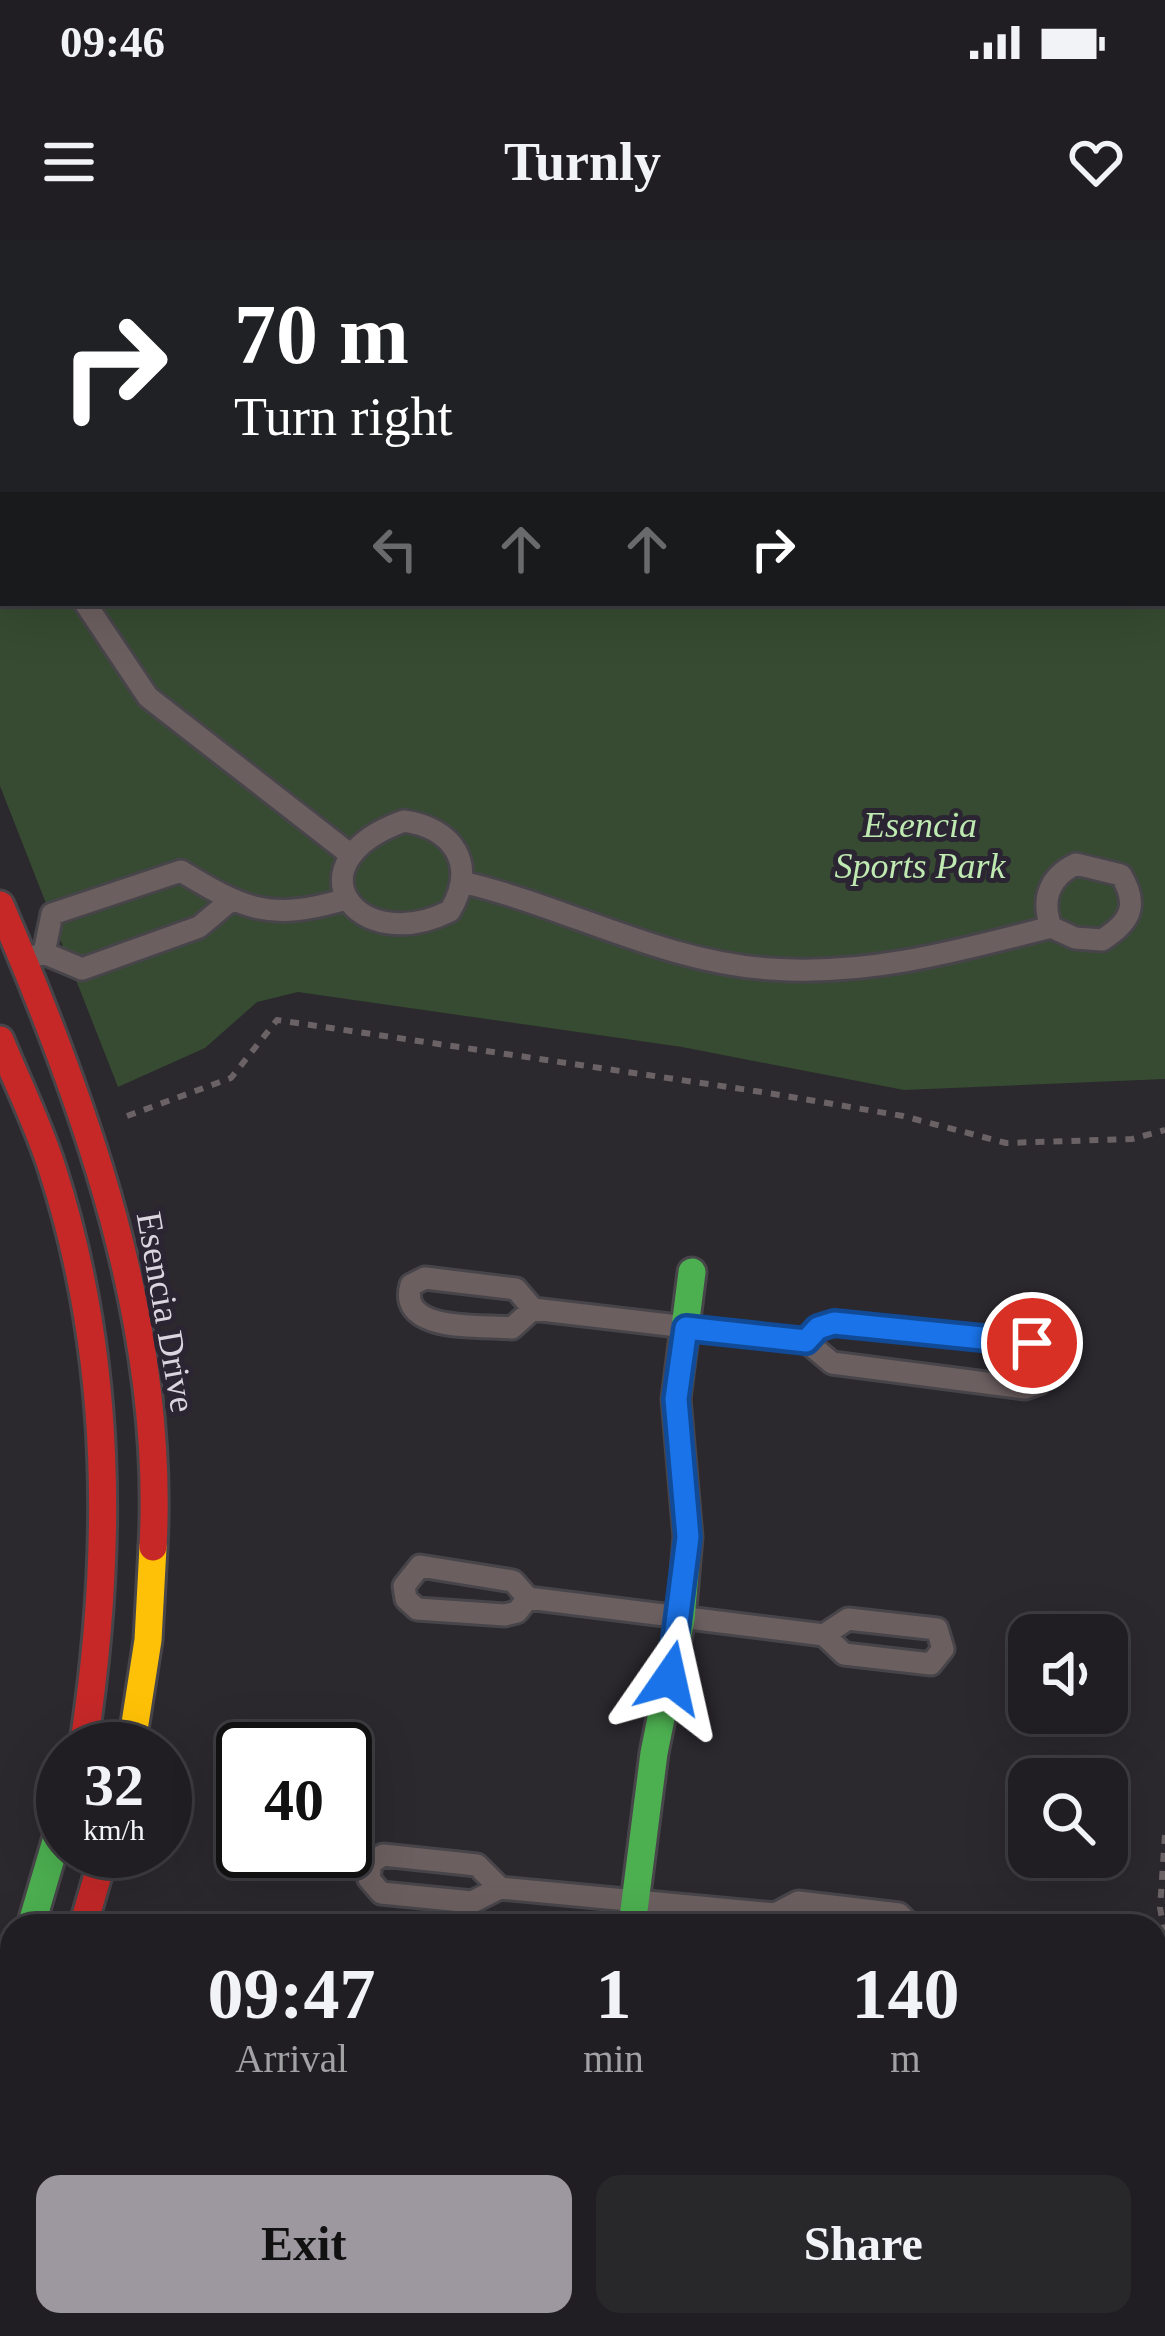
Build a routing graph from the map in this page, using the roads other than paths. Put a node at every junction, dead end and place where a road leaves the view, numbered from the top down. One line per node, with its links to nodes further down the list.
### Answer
1 (87, 606): 2 (lane)
2 (351, 855): 3 (lane); 4 (lane)
3 (462, 882): 4 (lane); 7 (lane)
4 (343, 900): 5 (lane)
5 (230, 901): 8 (lane); 8 (lane)
6 (0, 905): 8 (street, Esencia Drive)
7 (1051, 927)
8 (23, 961): 20 (street, Esencia Drive)
9 (0, 1040): 19 (street)
10 (692, 1272): 12 (street)
11 (533, 1309): 11 (lane); 12 (lane)
12 (686, 1328): 14 (lane); 17 (street)
13 (911, 1331): 14 (lane); 15 (lane); 15 (lane)
14 (806, 1341): 15 (lane)
15 (906, 1372)
16 (528, 1598): 16 (lane); 17 (lane)
17 (681, 1619): 18 (lane); 26 (street)
18 (824, 1635): 18 (lane)
19 (88, 1722)
20 (135, 1722)
21 (45, 1878): 24 (street)
22 (98, 1878): 25 (street)
23 (500, 1888): 23 (lane); 26 (lane)
24 (35, 1914)
25 (87, 1914)
26 (634, 1914)
27 (786, 1914): 28 (lane)
28 (899, 1914)

